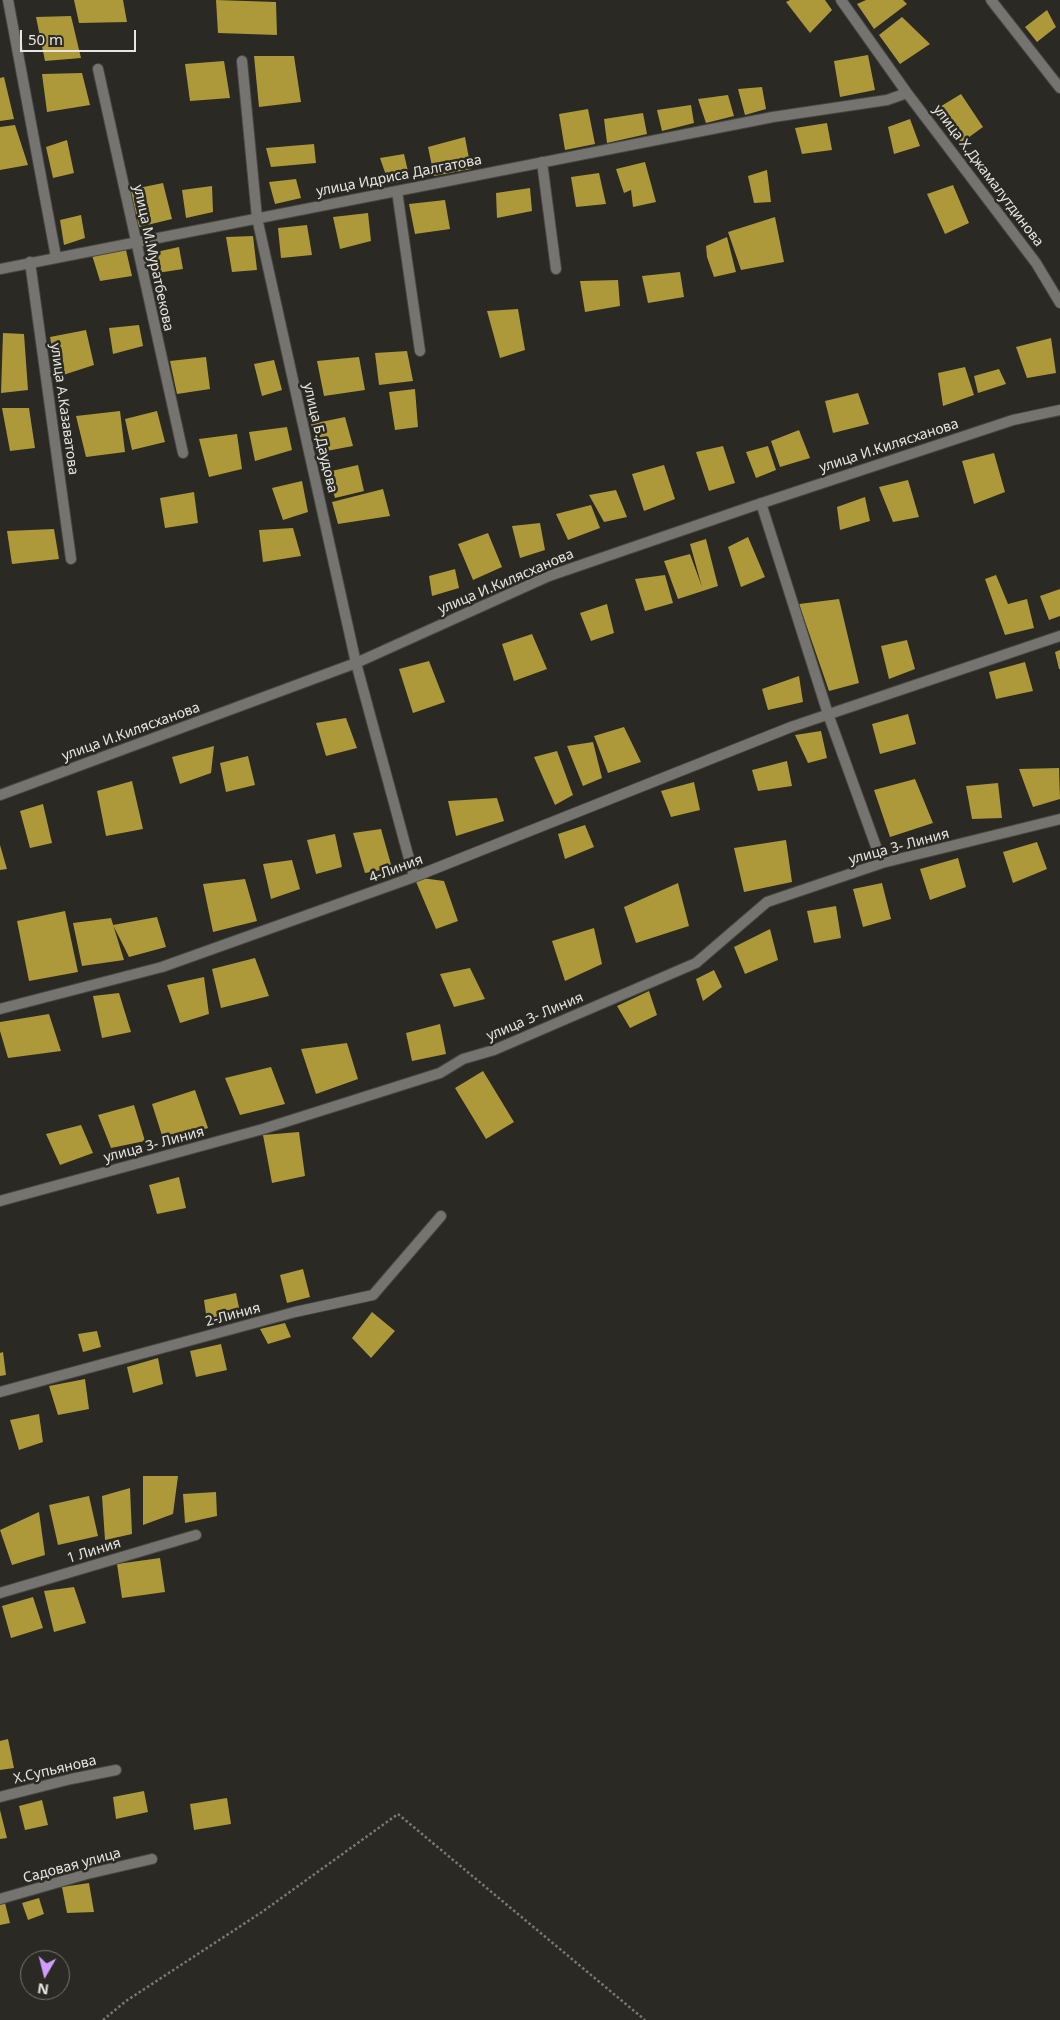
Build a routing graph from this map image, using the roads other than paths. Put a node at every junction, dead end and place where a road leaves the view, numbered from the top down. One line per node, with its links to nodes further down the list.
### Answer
1 (8, 0): 12 (street)
2 (841, 0): 7 (street, улица Х.Джамалутдинова)
3 (991, 0): 6 (street)
4 (242, 61): 10 (street, улица Б.Даудова)
5 (98, 69): 11 (street, улица М.Муратбекова)
6 (1060, 88)
7 (908, 93): 8 (street, улица Идриса Далгатова); 16 (street, улица Х.Джамалутдинова)
8 (542, 162): 9 (street, улица Идриса Далгатова); 15 (street)
9 (397, 191): 10 (street, улица Идриса Далгатова); 17 (street)
10 (256, 218): 11 (street, улица Идриса Далгатова); 23 (street, улица Б.Даудова)
11 (135, 242): 12 (street, улица Идриса Далгатова); 19 (street, улица М.Муратбекова)
12 (56, 257): 13 (street, улица Идриса Далгатова)
13 (30, 262): 14 (street, улица Идриса Далгатова); 21 (street, улица А.Казаватова)
14 (0, 269)
15 (556, 269)
16 (1060, 302)
17 (420, 351)
18 (1060, 410): 20 (street, улица И.Килясханова)
19 (182, 453)
20 (761, 503): 23 (street, улица И.Килясханова); 24 (street)
21 (71, 559)
22 (1060, 636): 24 (street, 4-Линия)
23 (356, 663): 25 (street, улица И.Килясханова); 28 (street, улица Б.Даудова)
24 (828, 714): 27 (street); 28 (street, 4-Линия)
25 (0, 795)
26 (1060, 819): 27 (street, улица 3- Линия)
27 (882, 863): 30 (street, улица 3- Линия)
28 (414, 877): 29 (street, 4-Линия)
29 (0, 1009)
30 (0, 1201)
31 (441, 1216): 32 (street, 2-Линия)
32 (0, 1392)
33 (196, 1535): 34 (street, 1 Линия)
34 (0, 1593)
35 (116, 1770): 36 (street, Х.Супьянова)
36 (0, 1797)
37 (152, 1859): 38 (street, Садовая улица)
38 (0, 1900)

